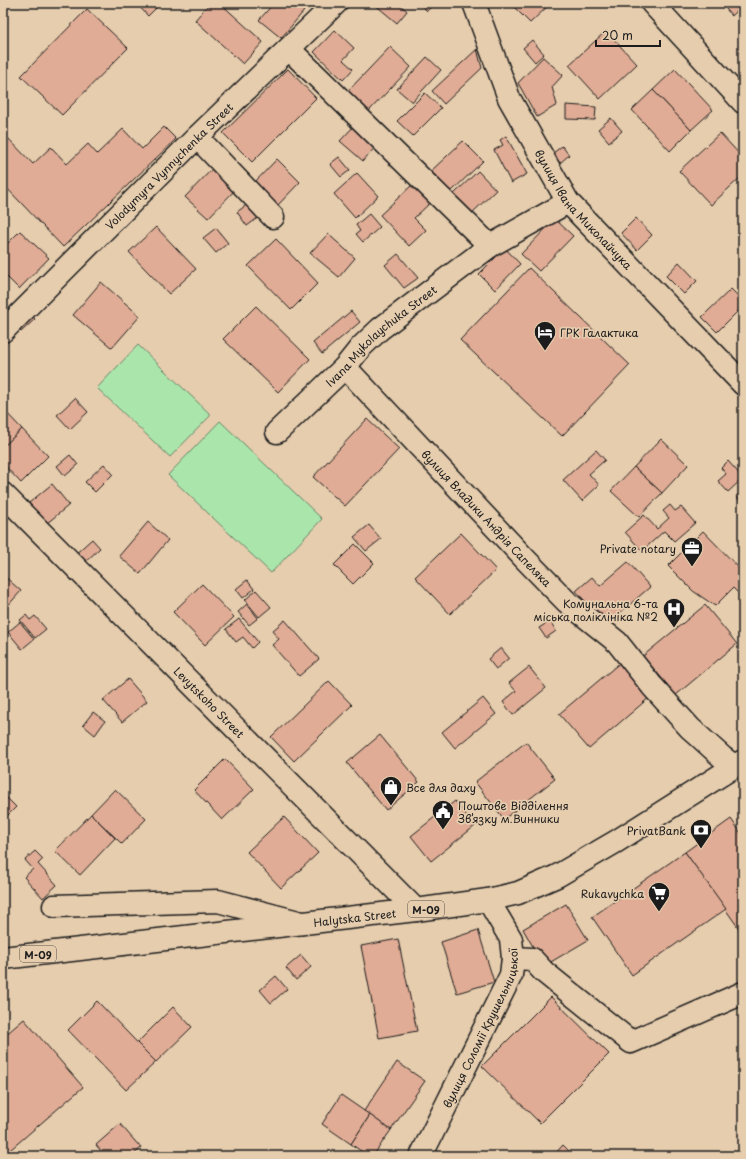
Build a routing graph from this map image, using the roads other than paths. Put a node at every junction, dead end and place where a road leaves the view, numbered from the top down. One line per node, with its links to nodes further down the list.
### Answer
1 (336, 3): 4 (street, Volodymyra Vynnychenka Street)
2 (474, 3): 7 (street, вулиця Івана Миколайчука)
3 (652, 3): 5 (street)
4 (289, 49): 6 (street, Volodymyra Vynnychenka Street); 9 (street)
5 (743, 102)
6 (197, 137): 8 (street); 10 (street, Volodymyra Vynnychenka Street)
7 (568, 202): 9 (street, Ivana Mykolaychuka Street); 12 (street, вулиця Івана Миколайчука)
8 (273, 217)
9 (490, 246): 11 (street, Ivana Mykolaychuka Street)
10 (3, 331)
11 (345, 367): 13 (street, Ivana Mykolaychuka Street); 15 (street, вулиця Владики Андрія Сапеляка)
12 (743, 384)
13 (277, 432)
14 (3, 494): 18 (street, Levytskoho Street)
15 (739, 764): 16 (street, Halytska Street / М-09)
16 (488, 900): 18 (street, Halytska Street / М-09); 21 (street, вулиця Соломії Крушельницької)
17 (54, 906): 19 (street)
18 (416, 910): 19 (street, Halytska Street / М-09)
19 (303, 923): 20 (street, Halytska Street / М-09)
20 (3, 958)
21 (513, 958): 22 (street); 23 (street, вулиця Соломії Крушельницької)
22 (743, 993)
23 (421, 1156)

